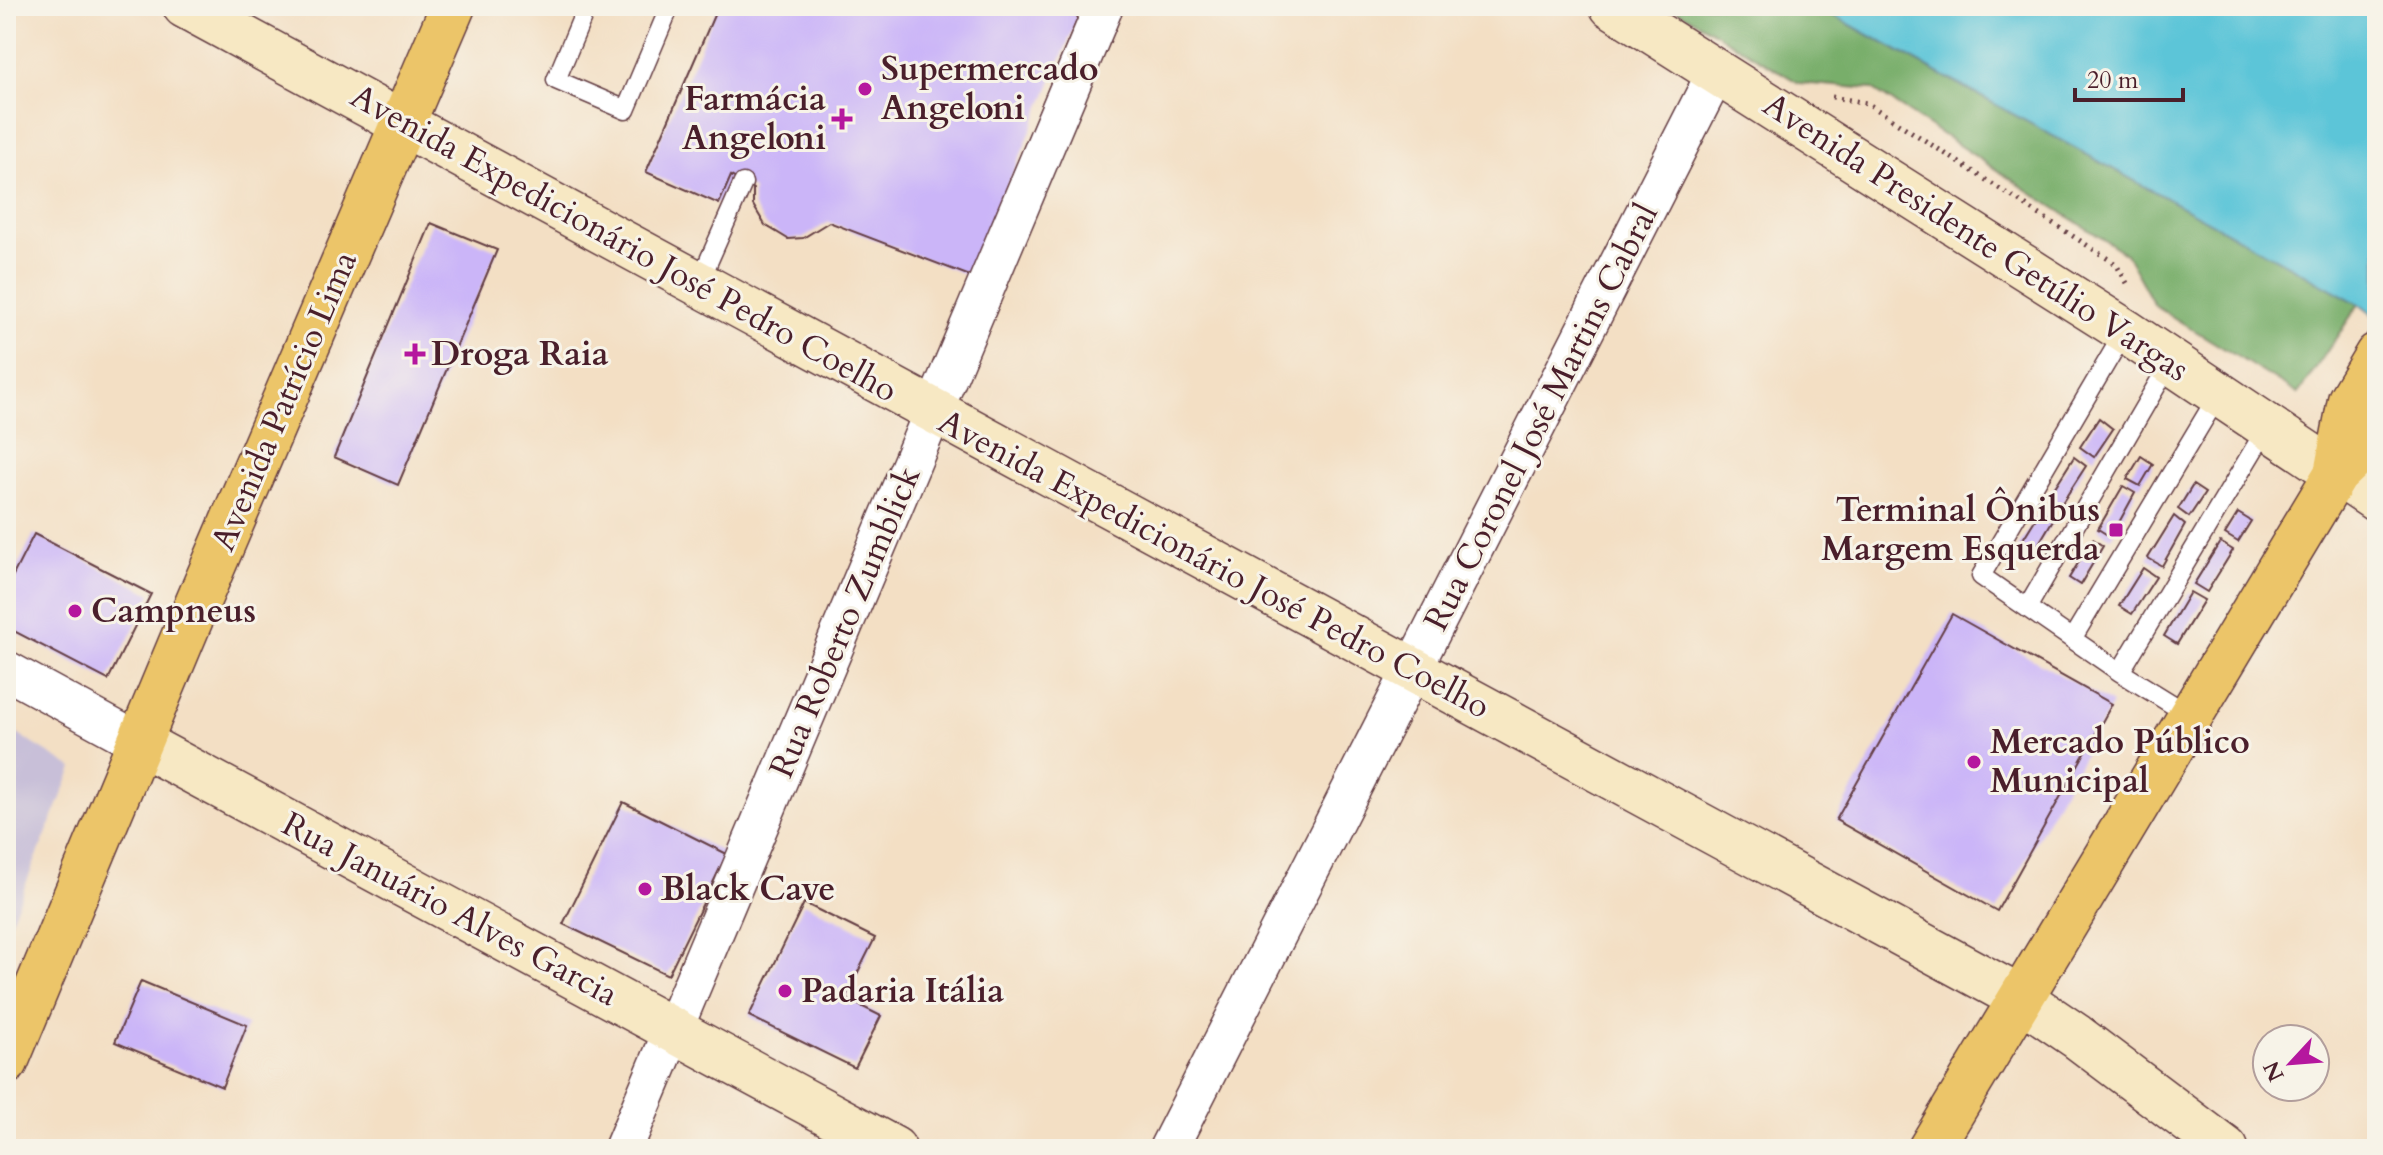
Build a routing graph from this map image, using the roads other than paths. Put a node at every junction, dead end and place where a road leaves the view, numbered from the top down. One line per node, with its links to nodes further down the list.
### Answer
1 (185, 6): 8 (street, Avenida Expedicionário José Pedro Coelho)
2 (453, 6): 8 (main road, Avenida Patrício Lima)
3 (587, 6): 4 (lane)
4 (670, 6)
5 (1104, 6): 15 (street, Rua Roberto Zumblick)
6 (1612, 6): 7 (street, Avenida Presidente Getúlio Vargas)
7 (1717, 71): 11 (street, Avenida Presidente Getúlio Vargas); 23 (street, Rua Coronel José Martins Cabral)
8 (403, 123): 10 (street, Avenida Expedicionário José Pedro Coelho); 26 (main road, Avenida Patrício Lima)
9 (743, 183): 10 (lane)
10 (698, 284): 15 (street, Avenida Expedicionário José Pedro Coelho)
11 (2125, 331): 13 (street, Avenida Presidente Getúlio Vargas); 20 (lane)
12 (2377, 355): 18 (main road)
13 (2171, 361): 14 (street, Avenida Presidente Getúlio Vargas); 20 (lane)
14 (2219, 394): 16 (street, Avenida Presidente Getúlio Vargas); 21 (lane)
15 (933, 412): 23 (street, Avenida Expedicionário José Pedro Coelho); 28 (street, Rua Roberto Zumblick)
16 (2268, 426): 18 (street, Avenida Presidente Getúlio Vargas); 24 (lane)
17 (2377, 435): 18 (main road)
18 (2336, 474): 19 (street, Avenida Presidente Getúlio Vargas); 25 (main road)
19 (2377, 500)
20 (2027, 608): 21 (lane)
21 (2072, 639): 24 (lane)
22 (6, 670): 26 (street, Rua Januário Alves Garcia)
23 (1412, 671): 27 (street, Avenida Expedicionário José Pedro Coelho); 32 (street, Rua Coronel José Martins Cabral)
24 (2120, 672): 25 (lane)
25 (2191, 716): 27 (main road)
26 (140, 743): 28 (street, Rua Januário Alves Garcia); 29 (main road, Avenida Patrício Lima)
27 (2020, 998): 33 (main road); 34 (street, Avenida Expedicionário José Pedro Coelho)
28 (674, 1030): 30 (street, Rua Roberto Zumblick); 31 (street, Rua Januário Alves Garcia)
29 (6, 1062)
30 (623, 1149)
31 (894, 1149)
32 (1168, 1149)
33 (1930, 1149)
34 (2226, 1149)

